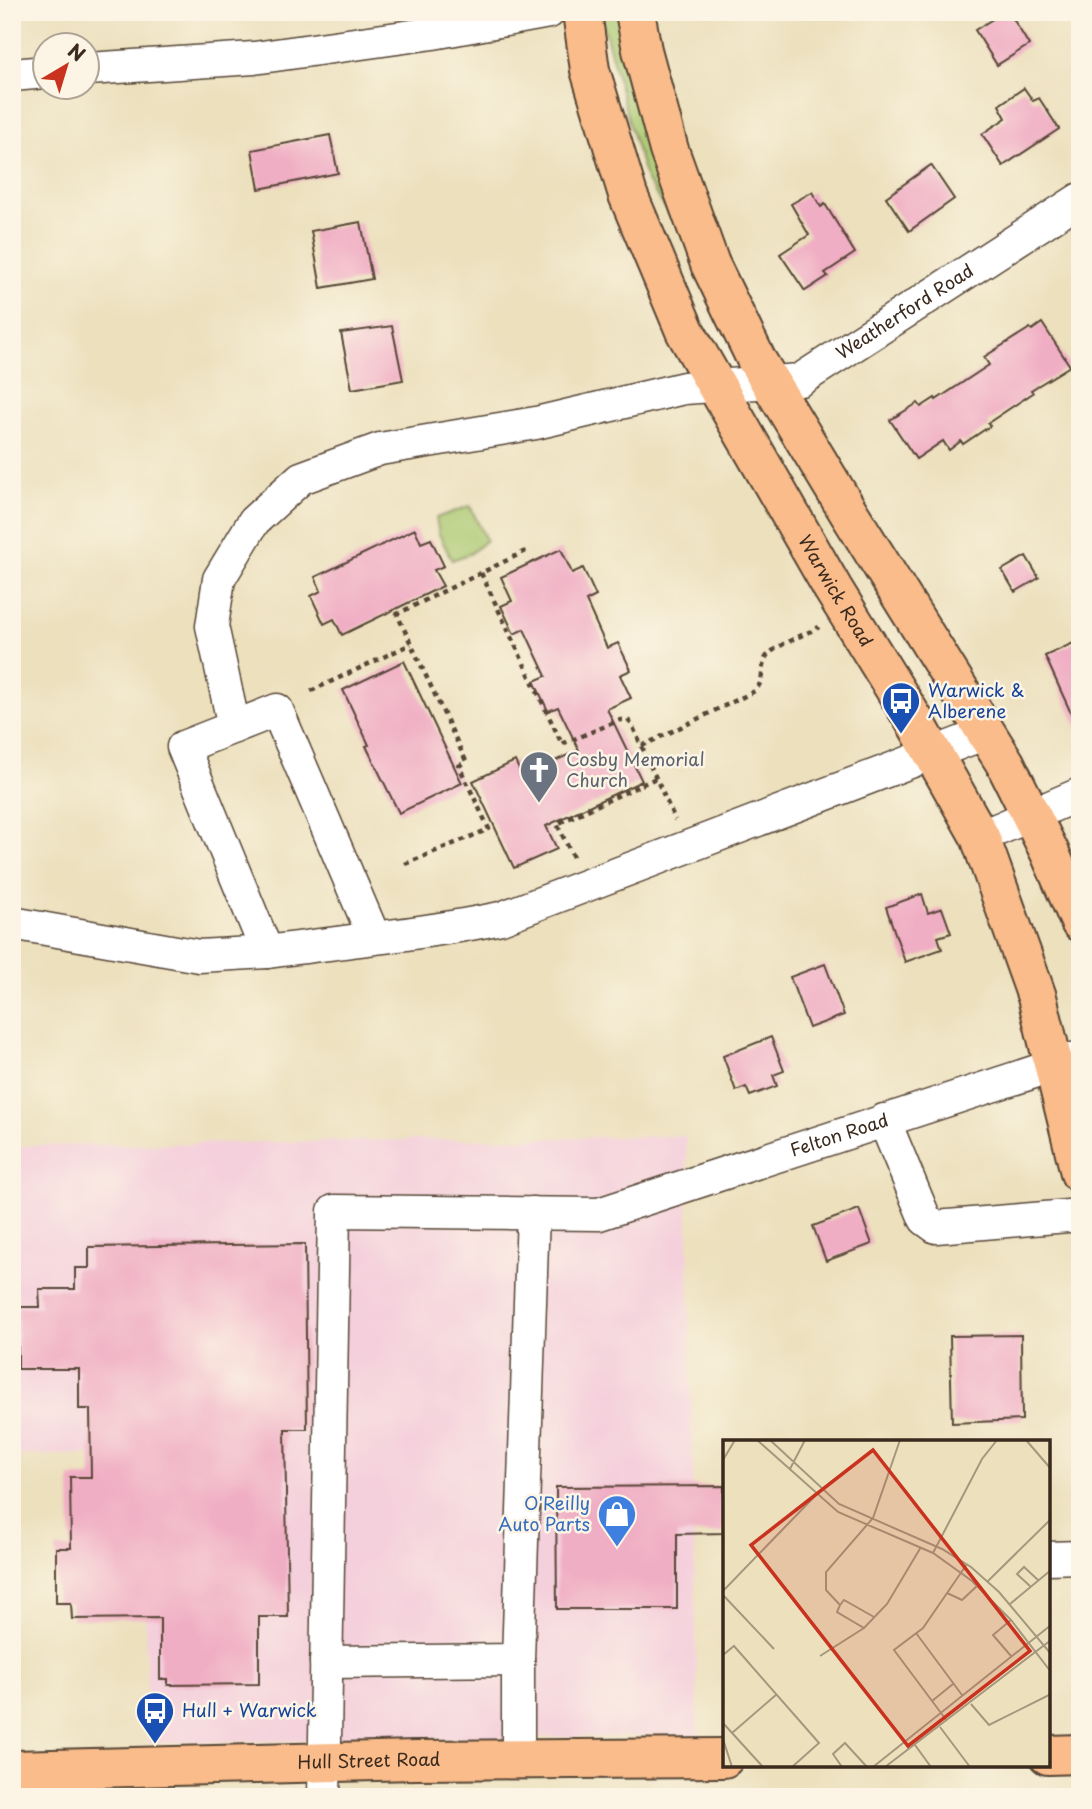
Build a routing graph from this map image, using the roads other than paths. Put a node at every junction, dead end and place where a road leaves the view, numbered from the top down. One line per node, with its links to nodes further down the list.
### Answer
1 (549, 12): 4 (street)
2 (582, 12): 9 (main road, Warwick Road)
3 (635, 12): 8 (main road)
4 (102, 68)
5 (32, 73): 6 (street)
6 (12, 75)
7 (1080, 199): 8 (street, Weatherford Road)
8 (769, 381): 9 (street, Weatherford Road); 11 (main road)
9 (716, 386): 10 (street, Weatherford Road); 12 (main road, Warwick Road)
10 (234, 727): 18 (street); 19 (street)
11 (986, 733): 12 (street); 14 (main road)
12 (934, 754): 15 (main road, Warwick Road); 18 (street)
13 (1080, 794): 14 (street)
14 (1031, 816): 15 (street); 16 (main road)
15 (979, 837): 20 (main road, Warwick Road)
16 (1080, 922)
17 (12, 923): 19 (street)
18 (374, 937): 19 (street)
19 (267, 952)
20 (1067, 1061): 21 (street, Felton Road); 22 (main road, Warwick Road)
21 (884, 1121): 23 (street, Felton Road); 24 (street)
22 (1080, 1173)
23 (533, 1213): 27 (street); 28 (street, Felton Road)
24 (1080, 1215)
25 (1080, 1557): 26 (street)
26 (1050, 1558)
27 (518, 1660): 28 (street); 32 (street)
28 (326, 1662): 34 (street)
29 (1080, 1754): 30 (main road)
30 (1050, 1755)
31 (723, 1758): 32 (main road, Hull Street Road)
32 (518, 1759): 34 (main road, Hull Street Road)
33 (14, 1779): 34 (main road, Hull Street Road)
34 (324, 1779)

